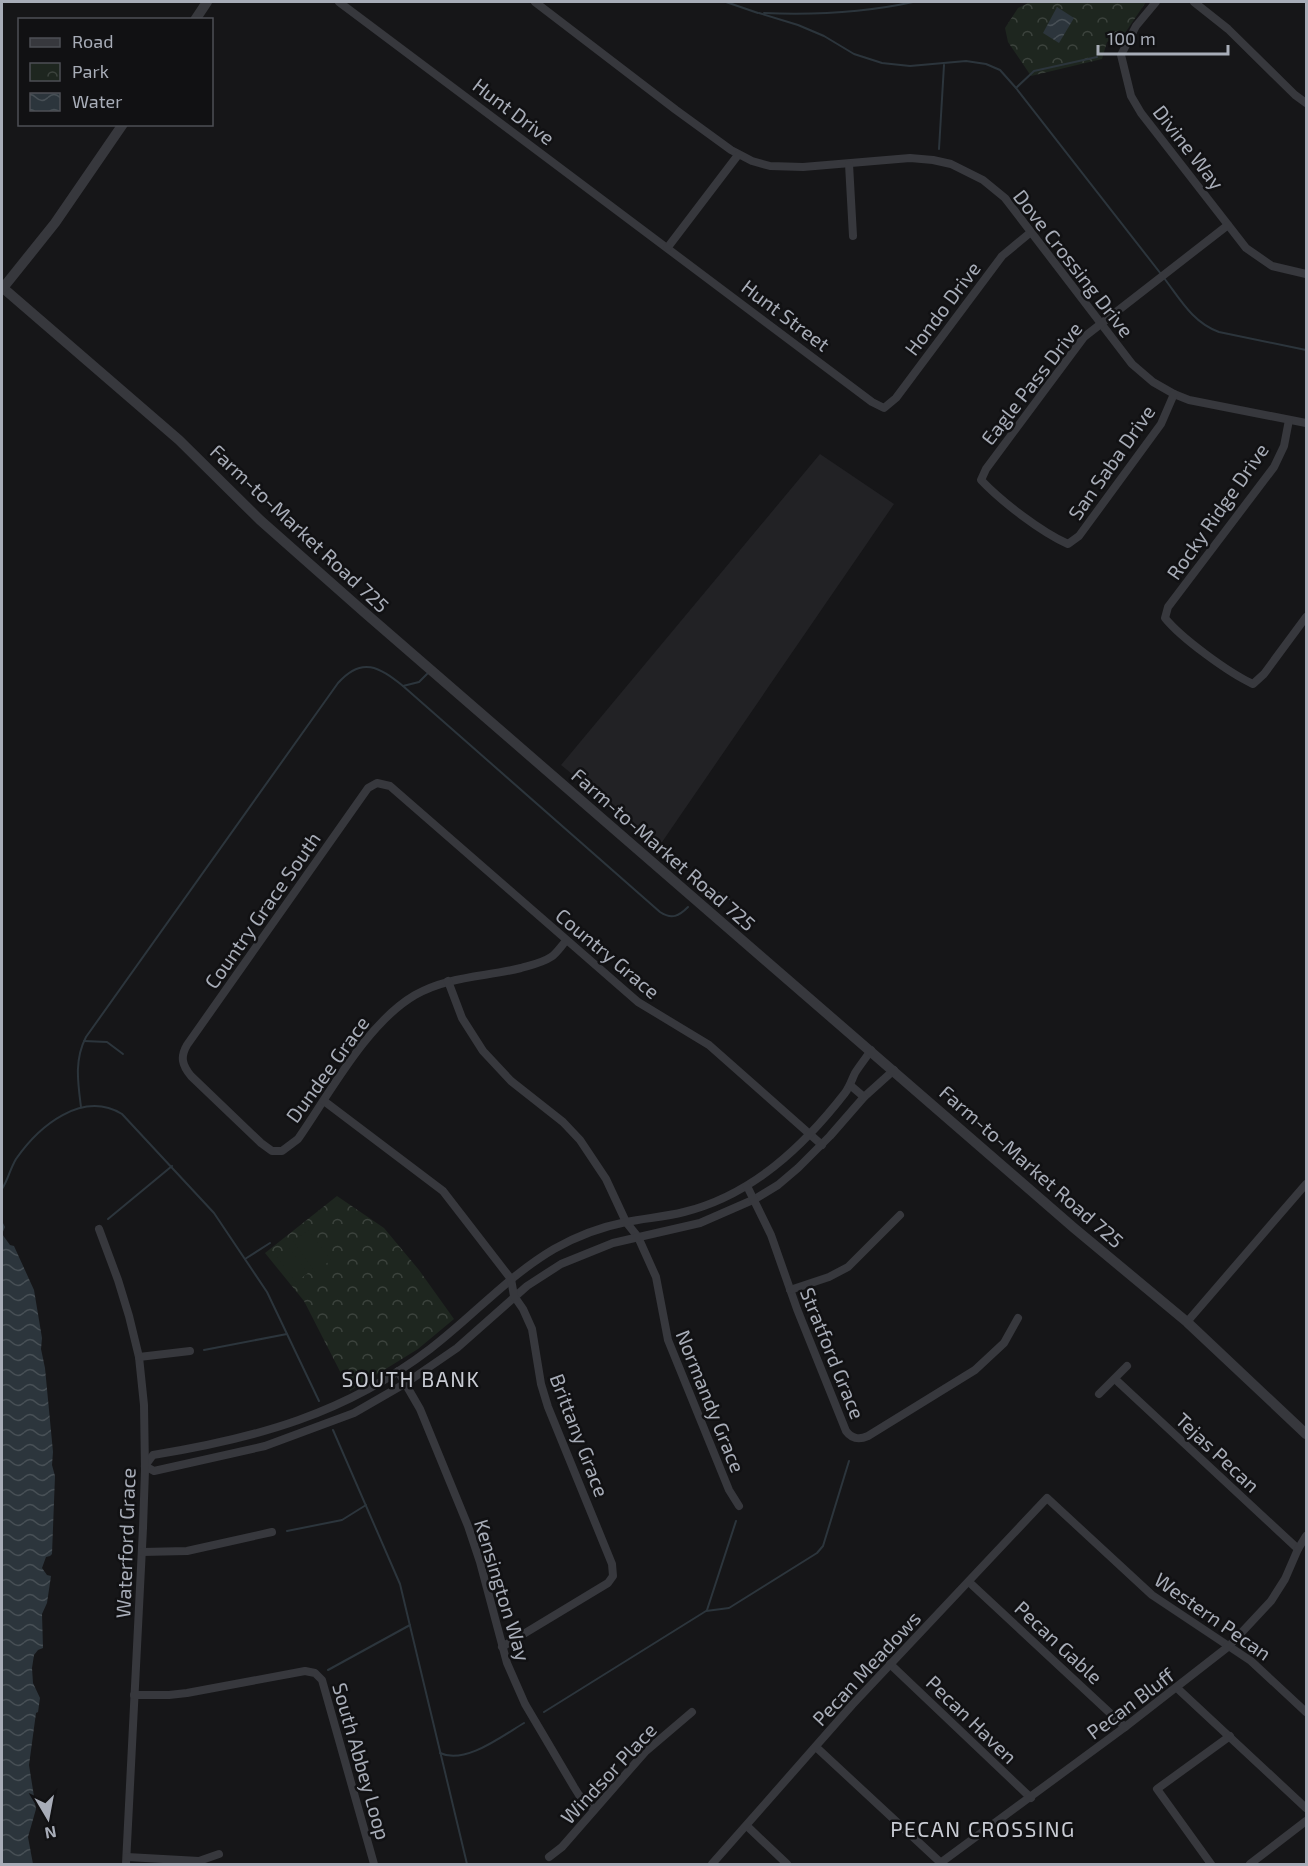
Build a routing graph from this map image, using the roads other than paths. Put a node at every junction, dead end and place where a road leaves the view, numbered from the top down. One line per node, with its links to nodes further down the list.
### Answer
1 (207, 2): 6 (street)
2 (339, 2): 14 (street, Hunt Drive)
3 (535, 2): 9 (street, Dove Crossing Drive)
4 (1156, 2): 11 (street, Divine Way)
5 (1194, 2): 7 (street)
6 (196, 18)
7 (1306, 103)
8 (122, 126): 16 (street)
9 (738, 155): 10 (street, Dove Crossing Drive); 14 (street)
10 (849, 164): 12 (street, Dove Crossing Drive); 13 (street)
11 (1228, 225): 15 (street, Divine Way); 17 (street, Eagle Pass Drive)
12 (1031, 232): 17 (street, Dove Crossing Drive); 19 (street, Hondo Drive)
13 (853, 236)
14 (668, 247): 19 (street, Hunt Street)
15 (1306, 274)
16 (2, 288): 27 (street, Farm-to-Market Road 725)
17 (1100, 323): 18 (street, Dove Crossing Drive); 22 (street, Eagle Pass Drive)
18 (1174, 394): 20 (street, Dove Crossing Drive); 22 (street, San Saba Drive)
19 (884, 408)
20 (1289, 420): 21 (street, Dove Crossing Drive); 23 (street, Rocky Ridge Drive)
21 (1306, 423)
22 (1068, 544)
23 (1306, 617)
24 (377, 783): 25 (street, Country Grace); 34 (street, Country Grace South)
25 (566, 940): 26 (street, Dundee Grace); 32 (street, Country Grace)
26 (448, 981): 31 (street, Dundee Grace); 39 (street, Normandy Grace)
27 (871, 1050): 28 (street, Farm-to-Market Road 725); 29 (street)
28 (894, 1071): 30 (street); 46 (street, Farm-to-Market Road 725)
29 (850, 1085): 30 (street); 32 (street)
30 (864, 1097): 33 (street)
31 (324, 1101): 34 (street, Dundee Grace); 42 (street, Brittany Grace)
32 (809, 1134): 33 (street, Country Grace); 36 (street)
33 (822, 1145): 37 (street)
34 (278, 1152)
35 (1306, 1184): 46 (street)
36 (747, 1186): 37 (street, Stratford Grace); 39 (street)
37 (754, 1199): 41 (street); 43 (street, Stratford Grace)
38 (900, 1215): 43 (street)
39 (626, 1222): 41 (street, Normandy Grace); 42 (street)
40 (99, 1229): 48 (street, Waterford Grace)
41 (638, 1237): 44 (street); 57 (street, Normandy Grace)
42 (511, 1279): 44 (street, Brittany Grace); 50 (street)
43 (790, 1290): 45 (street, Stratford Grace)
44 (514, 1296): 52 (street); 64 (street, Brittany Grace)
45 (1018, 1318)
46 (1187, 1322): 54 (street, Farm-to-Market Road 725)
47 (190, 1351): 48 (street)
48 (139, 1357): 55 (street, Waterford Grace)
49 (1127, 1365): 51 (street)
50 (398, 1371): 52 (street, Kensington Way); 55 (street)
51 (1115, 1379): 53 (street); 60 (street, Tejas Pecan)
52 (406, 1383): 55 (street); 64 (street, Kensington Way)
53 (1099, 1394)
54 (1306, 1434)
55 (145, 1466): 61 (street, Waterford Grace)
56 (1047, 1498): 62 (street, Pecan Meadows); 63 (street, Western Pecan)
57 (739, 1506)
58 (272, 1532): 61 (street)
59 (1306, 1536): 60 (street, Pecan Bluff)
60 (1298, 1549): 63 (street, Pecan Bluff)
61 (142, 1552): 67 (street, Waterford Grace)
62 (969, 1581): 65 (street, Pecan Meadows); 70 (street, Pecan Gable)
63 (1229, 1646): 66 (street, Pecan Bluff); 69 (street, Western Pecan)
64 (501, 1647): 75 (street, Kensington Way)
65 (890, 1664): 72 (street, Pecan Meadows); 73 (street, Pecan Haven)
66 (1177, 1688): 70 (street, Pecan Bluff); 71 (street)
67 (134, 1695): 80 (street, Waterford Grace); 81 (street, South Abbey Loop)
68 (692, 1712): 75 (street, Windsor Place)
69 (1306, 1712)
70 (1125, 1727): 73 (street, Pecan Bluff)
71 (1230, 1736): 74 (street); 85 (street)
72 (816, 1747): 77 (street, Pecan Meadows); 84 (street)
73 (1031, 1798): 84 (street, Pecan Bluff)
74 (1306, 1808)
75 (594, 1809): 79 (street, Windsor Place)
76 (1306, 1821): 86 (street)
77 (747, 1826): 82 (street, Pecan Meadows); 83 (street)
78 (219, 1854): 80 (street)
79 (549, 1857)
80 (126, 1861)
81 (374, 1864)
82 (712, 1864)
83 (787, 1864)
84 (940, 1864)
85 (1211, 1864)
86 (1250, 1864)

